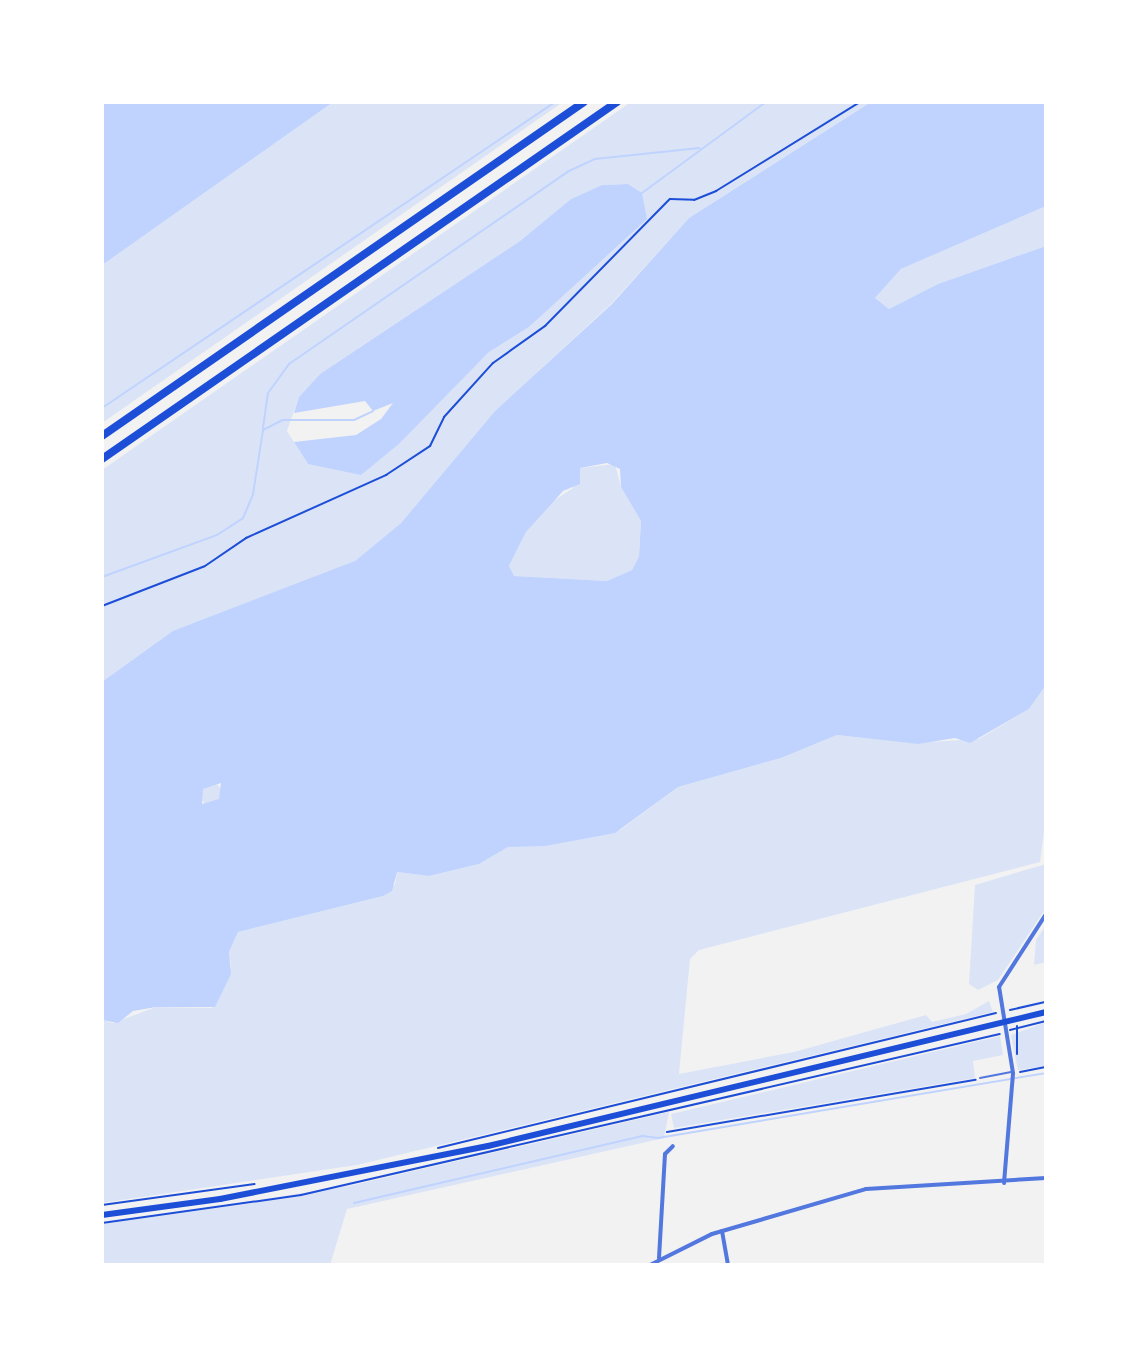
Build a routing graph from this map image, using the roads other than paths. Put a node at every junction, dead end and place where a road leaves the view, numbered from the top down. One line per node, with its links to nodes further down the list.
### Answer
1 (584, 102): 3 (highway)
2 (617, 102): 4 (highway)
3 (102, 436)
4 (102, 459)
5 (1046, 914): 7 (street)
6 (1046, 1012): 7 (main road)
7 (1004, 1022): 8 (street); 13 (main road)
8 (1013, 1072): 9 (lane); 12 (street)
9 (980, 1078)
10 (673, 1146): 15 (street)
11 (1046, 1178): 12 (street)
12 (1004, 1183): 14 (street)
13 (102, 1215)
14 (722, 1231): 15 (street); 17 (street)
15 (659, 1258): 16 (street)
16 (650, 1265)
17 (728, 1265)

